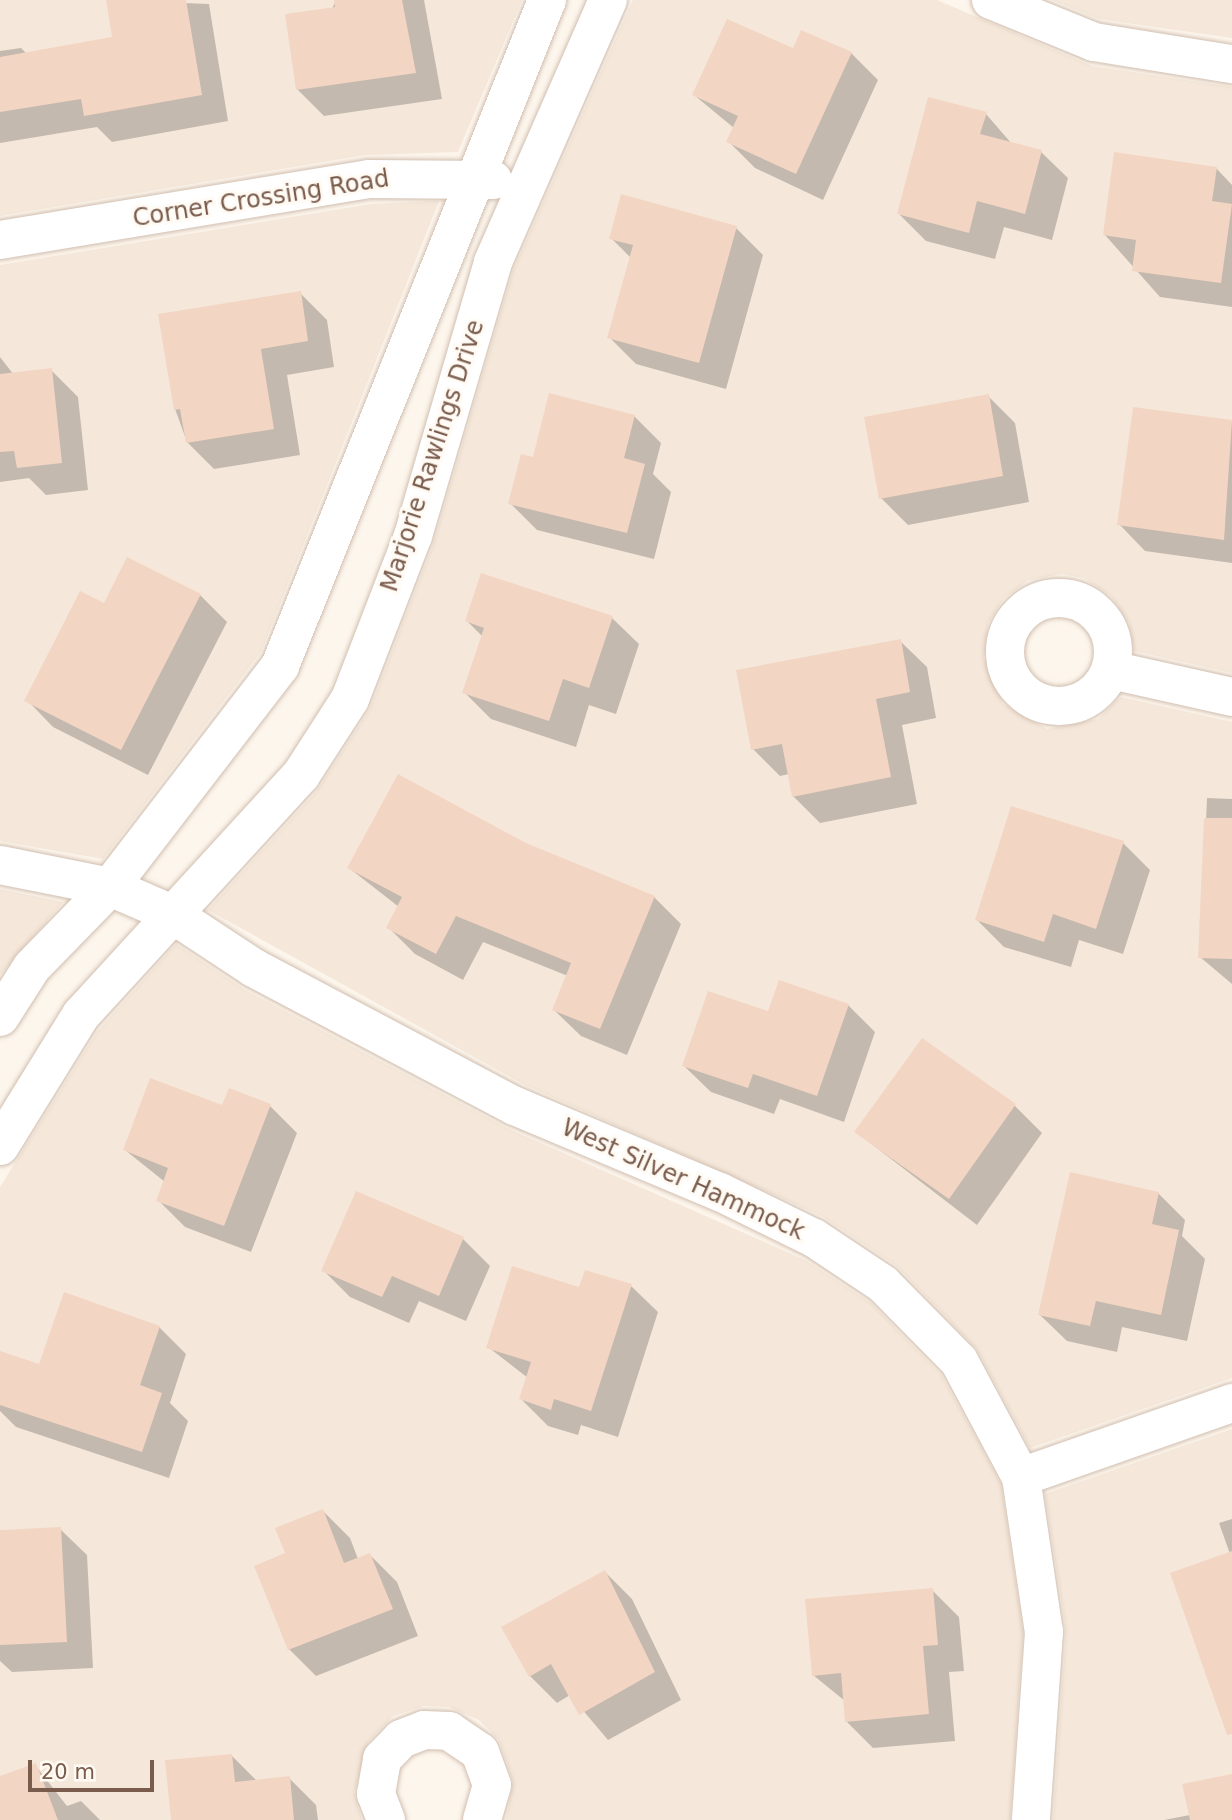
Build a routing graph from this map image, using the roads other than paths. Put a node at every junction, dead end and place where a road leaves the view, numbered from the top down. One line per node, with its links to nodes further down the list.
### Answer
1 (547, 0): 5 (street)
2 (608, 0): 6 (street, Marjorie Rawlings Drive)
3 (990, 0): 4 (street)
4 (1232, 64)
5 (473, 175): 6 (street, Corner Crossing Road); 7 (street, Corner Crossing Road); 11 (street)
6 (522, 187): 12 (street, Marjorie Rawlings Drive)
7 (0, 240)
8 (1111, 670): 9 (street)
9 (1232, 697)
10 (0, 865): 11 (street, West Silver Hammock)
11 (110, 887): 12 (street, West Silver Hammock); 13 (street)
12 (172, 914): 14 (street, Marjorie Rawlings Drive); 16 (street, West Silver Hammock)
13 (0, 1017)
14 (0, 1146)
15 (1232, 1404): 16 (street)
16 (1021, 1477): 19 (street, West Silver Hammock)
17 (386, 1820): 18 (street)
18 (482, 1820)
19 (1031, 1820)

